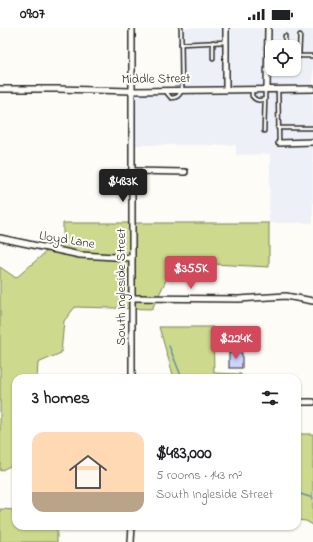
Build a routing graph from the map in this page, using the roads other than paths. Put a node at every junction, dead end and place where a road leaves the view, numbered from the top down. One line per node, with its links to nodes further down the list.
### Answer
1 (132, 28): 25 (street, South Ingleside Street)
2 (181, 28): 12 (lane)
3 (226, 28): 11 (street)
4 (268, 28): 7 (street)
5 (300, 35): 9 (lane)
6 (285, 36): 8 (lane)
7 (269, 40)
8 (285, 40)
9 (300, 40)
10 (213, 42): 11 (lane); 12 (lane); 15 (lane)
11 (226, 42): 18 (street)
12 (181, 44): 24 (lane)
13 (301, 56): 14 (lane)
14 (313, 56)
15 (213, 58)
16 (268, 76): 20 (street)
17 (0, 89): 25 (street, Middle Street)
18 (226, 89): 19 (street, Middle Street); 24 (street, Middle Street)
19 (252, 89): 20 (street, Middle Street); 26 (lane)
20 (266, 89): 21 (street, Middle Street); 26 (lane)
21 (278, 89): 22 (street, Middle Street); 27 (lane)
22 (313, 89)
23 (166, 90): 24 (street, Middle Street); 24 (lane); 25 (street, Middle Street)
24 (182, 90)
25 (131, 91): 32 (street, South Ingleside Street)
26 (265, 99): 29 (lane)
27 (278, 128): 28 (lane); 31 (lane)
28 (313, 128)
29 (264, 131)
30 (313, 142): 31 (street)
31 (279, 143)
32 (131, 171): 33 (street); 35 (street, South Ingleside Street)
33 (185, 172)
34 (0, 238): 35 (street, Lloyd Lane)
35 (132, 258): 36 (street, South Ingleside Street)
36 (132, 298): 37 (street); 38 (street, South Ingleside Street)
37 (313, 301)
38 (132, 374)
39 (301, 402): 40 (street)
40 (313, 402)
41 (132, 530): 42 (street)
42 (132, 542)

